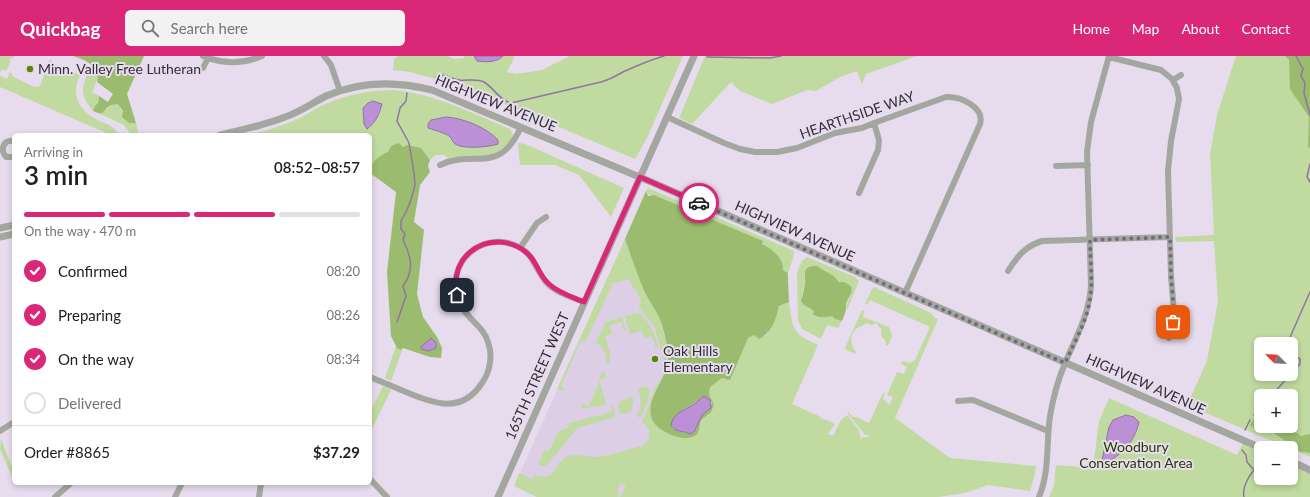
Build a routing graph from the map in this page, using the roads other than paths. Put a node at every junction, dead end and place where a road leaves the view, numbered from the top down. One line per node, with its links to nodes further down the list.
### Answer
1 (262, 56): 5 (street)
2 (324, 56): 9 (street)
3 (694, 56): 10 (street, 165TH STREET WEST)
4 (1109, 56): 8 (street); 16 (street)
5 (205, 57): 6 (street)
6 (203, 68)
7 (1181, 75): 8 (street)
8 (1173, 80): 26 (street)
9 (340, 91): 12 (street, HIGHVIEW AVENUE); 13 (street, HIGHVIEW AVENUE)
10 (667, 117): 11 (street, HEARTHSIDE WAY); 19 (street, 165TH STREET WEST)
11 (874, 123): 20 (street); 30 (street, HEARTHSIDE WAY)
12 (521, 127): 17 (street); 19 (street, HIGHVIEW AVENUE)
13 (227, 133)
14 (12, 140): 15 (street)
15 (12, 157)
16 (1088, 165): 18 (street); 27 (street)
17 (440, 166)
18 (1056, 166)
19 (640, 177): 30 (street, HIGHVIEW AVENUE); 31 (street, 165TH STREET WEST)
20 (859, 193)
21 (546, 217): 28 (street)
22 (12, 225): 23 (street)
23 (0, 228)
24 (12, 234): 25 (street)
25 (0, 237)
26 (1170, 237): 27 (street); 32 (street)
27 (1090, 240): 29 (street); 33 (street)
28 (520, 248): 31 (street); 34 (street)
29 (1008, 271)
30 (905, 293): 33 (street, HIGHVIEW AVENUE)
31 (584, 302): 50 (street, 165TH STREET WEST)
32 (1169, 338)
33 (1065, 363): 38 (street); 39 (street, HIGHVIEW AVENUE)
34 (372, 378)
35 (958, 401): 38 (street)
36 (12, 423): 37 (street)
37 (0, 431)
38 (1048, 432): 51 (street)
39 (1254, 445)
40 (1298, 464): 41 (street)
41 (1310, 470)
42 (372, 481): 49 (street)
43 (69, 485): 46 (street)
44 (181, 485): 47 (street)
45 (261, 485): 48 (street)
46 (56, 497)
47 (175, 497)
48 (259, 497)
49 (387, 497)
50 (498, 497)
51 (1038, 497)

